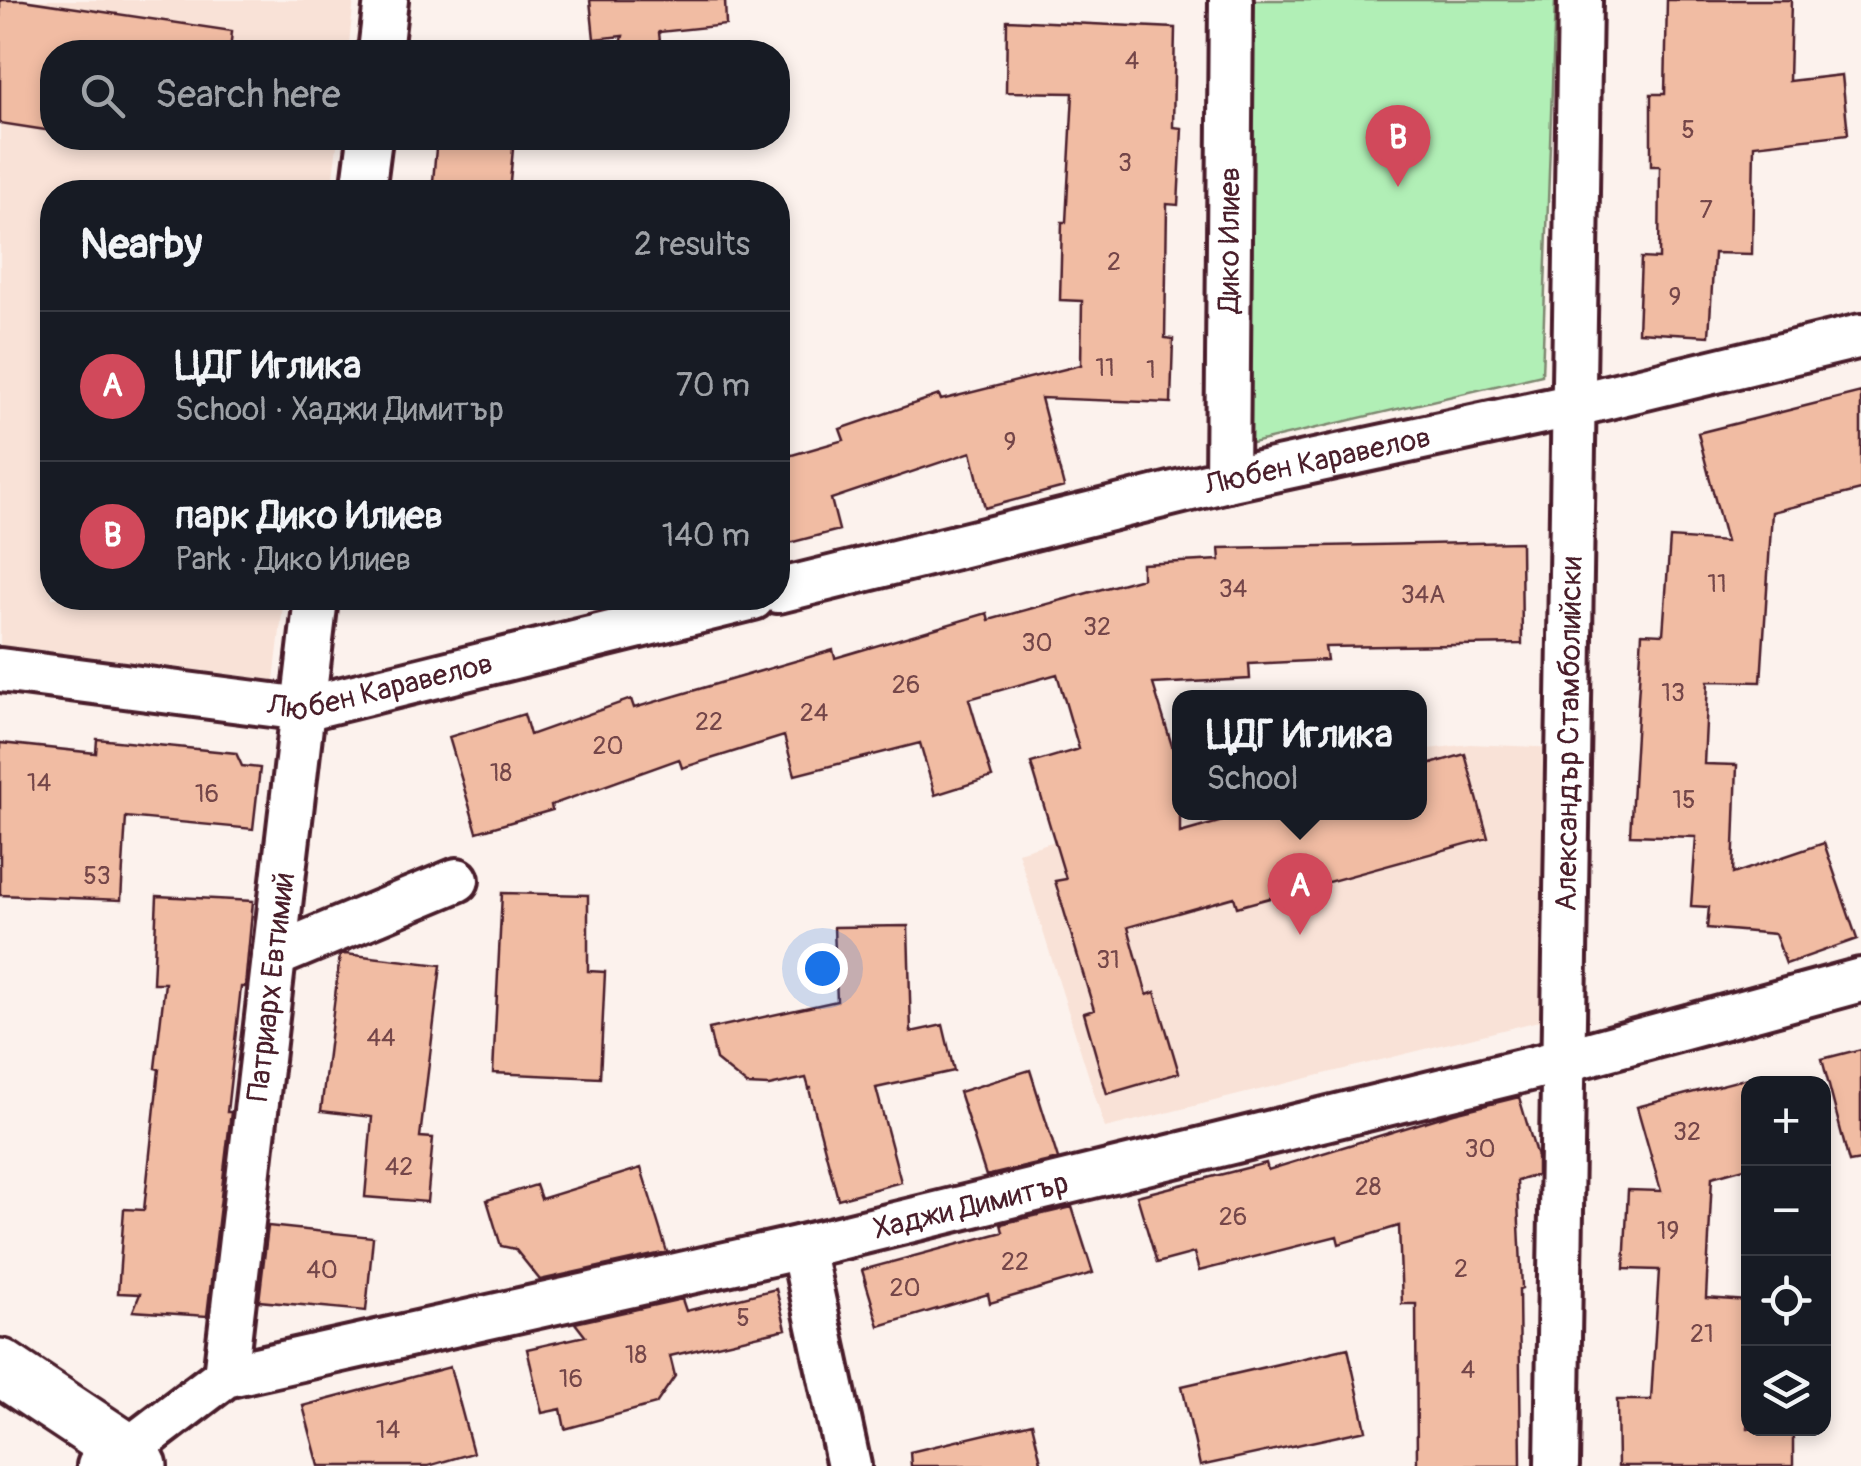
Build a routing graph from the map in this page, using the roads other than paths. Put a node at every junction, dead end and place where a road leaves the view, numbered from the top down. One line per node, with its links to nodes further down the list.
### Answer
1 (386, 0): 4 (street)
2 (1230, 0): 9 (street, Дико Илиев)
3 (1580, 0): 8 (street, Александър Стамболийски)
4 (381, 40)
5 (368, 150): 6 (street)
6 (365, 180)
7 (1861, 336): 8 (street, Любен Каравелов)
8 (1575, 405): 9 (street, Любен Каравелов); 18 (street, Александър Стамболийски)
9 (1227, 480): 10 (street, Любен Каравелов)
10 (790, 589)
11 (315, 610): 14 (street, Патриарх Евтимий)
12 (704, 610): 14 (street, Любен Каравелов)
13 (0, 670): 14 (street, Любен Каравелов)
14 (303, 709): 16 (street, Патриарх Евтимий)
15 (457, 880): 16 (street)
16 (274, 956): 21 (street, Патриарх Евтимий)
17 (1861, 980): 18 (street, Хаджи Димитър)
18 (1566, 1060): 19 (street, Хаджи Димитър); 24 (street, Александър Стамболийски)
19 (802, 1247): 21 (street, Хаджи Димитър); 23 (street)
20 (6, 1370): 22 (street)
21 (225, 1376): 22 (street, Хаджи Димитър)
22 (121, 1461)
23 (849, 1466)
24 (1557, 1466)

